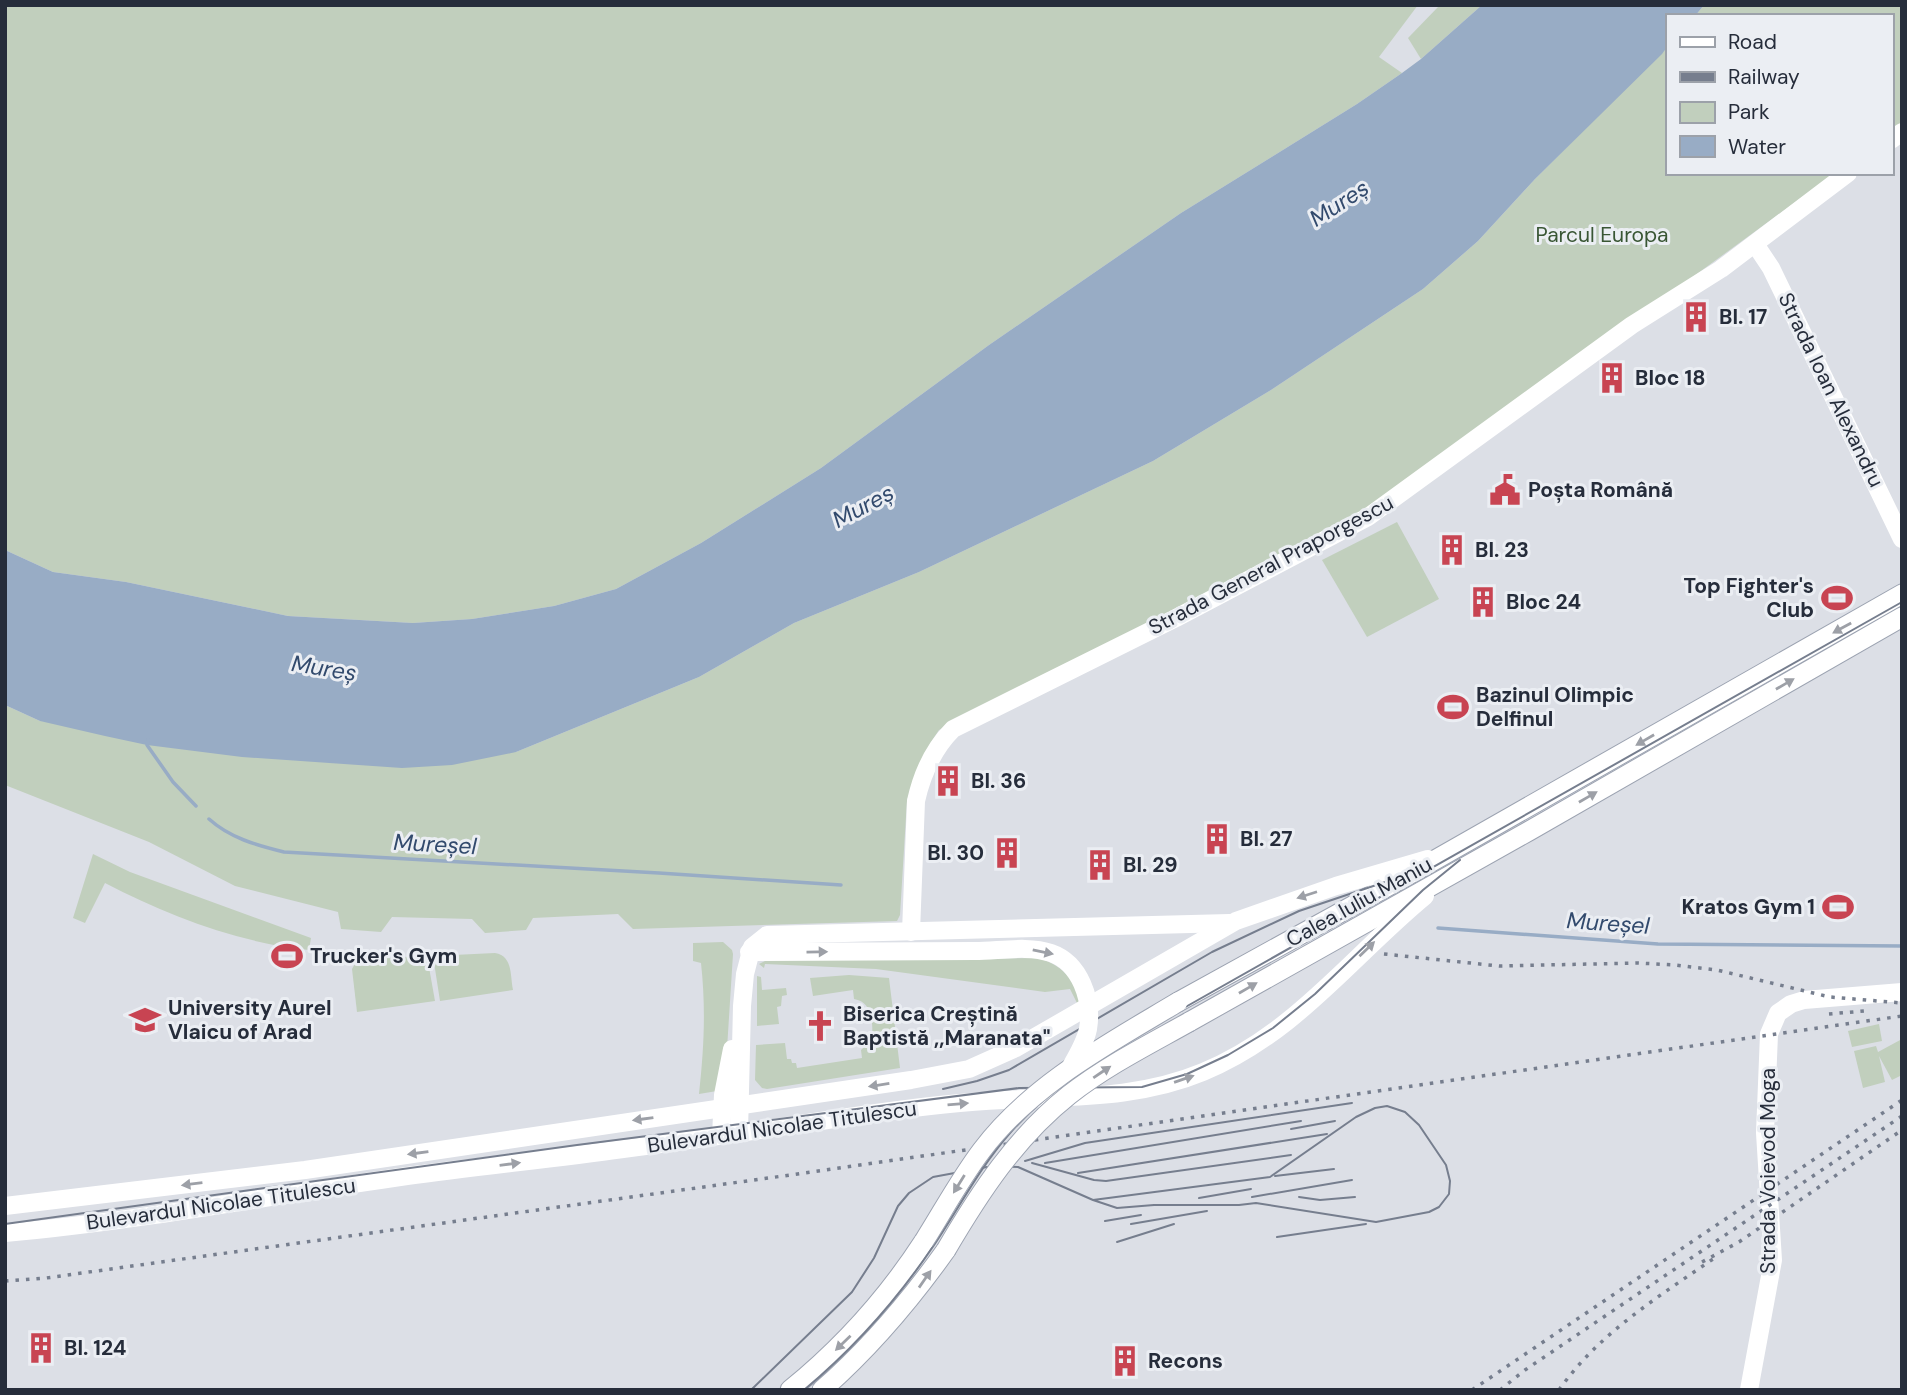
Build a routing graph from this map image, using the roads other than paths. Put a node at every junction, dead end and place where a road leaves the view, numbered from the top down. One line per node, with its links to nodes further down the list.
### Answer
1 (1845, 175): 2 (street, Strada General Praporgescu)
2 (1755, 244): 3 (street, Strada Ioan Alexandru); 10 (street, Strada General Praporgescu)
3 (1902, 539)
4 (1902, 594): 6 (main road, Calea Iuliu Maniu, one-way to 6)
5 (1902, 617): 8 (main road, Calea Iuliu Maniu, one-way to 5)
6 (1467, 841): 7 (main road, Calea Iuliu Maniu); 8 (street, Bulevardul Nicolae Titulescu)
7 (1443, 855): 9 (street, Bulevardul Nicolae Titulescu, one-way to 9); 13 (main road, Calea Iuliu Maniu, bridge)
8 (1453, 873): 15 (street, Bulevardul Nicolae Titulescu, one-way to 8); 20 (main road, Calea Iuliu Maniu, one-way to 8, bridge)
9 (1237, 921): 10 (street); 14 (street, Bulevardul Nicolae Titulescu, one-way to 14)
10 (911, 932): 11 (street)
11 (749, 952): 13 (street, one-way to 13, bridge); 14 (street)
12 (1902, 992): 21 (street, Strada Voievod Moga)
13 (1070, 1068): 19 (main road, Calea Iuliu Maniu, one-way to 19, bridge)
14 (730, 1106): 15 (street); 16 (street); 17 (street, Bulevardul Nicolae Titulescu, one-way to 17)
15 (739, 1133): 16 (street, Bulevardul Nicolae Titulescu)
16 (721, 1136): 18 (street, Bulevardul Nicolae Titulescu, one-way to 16)
17 (5, 1206)
18 (5, 1233)
19 (790, 1390)
20 (822, 1390)
21 (1749, 1390)

